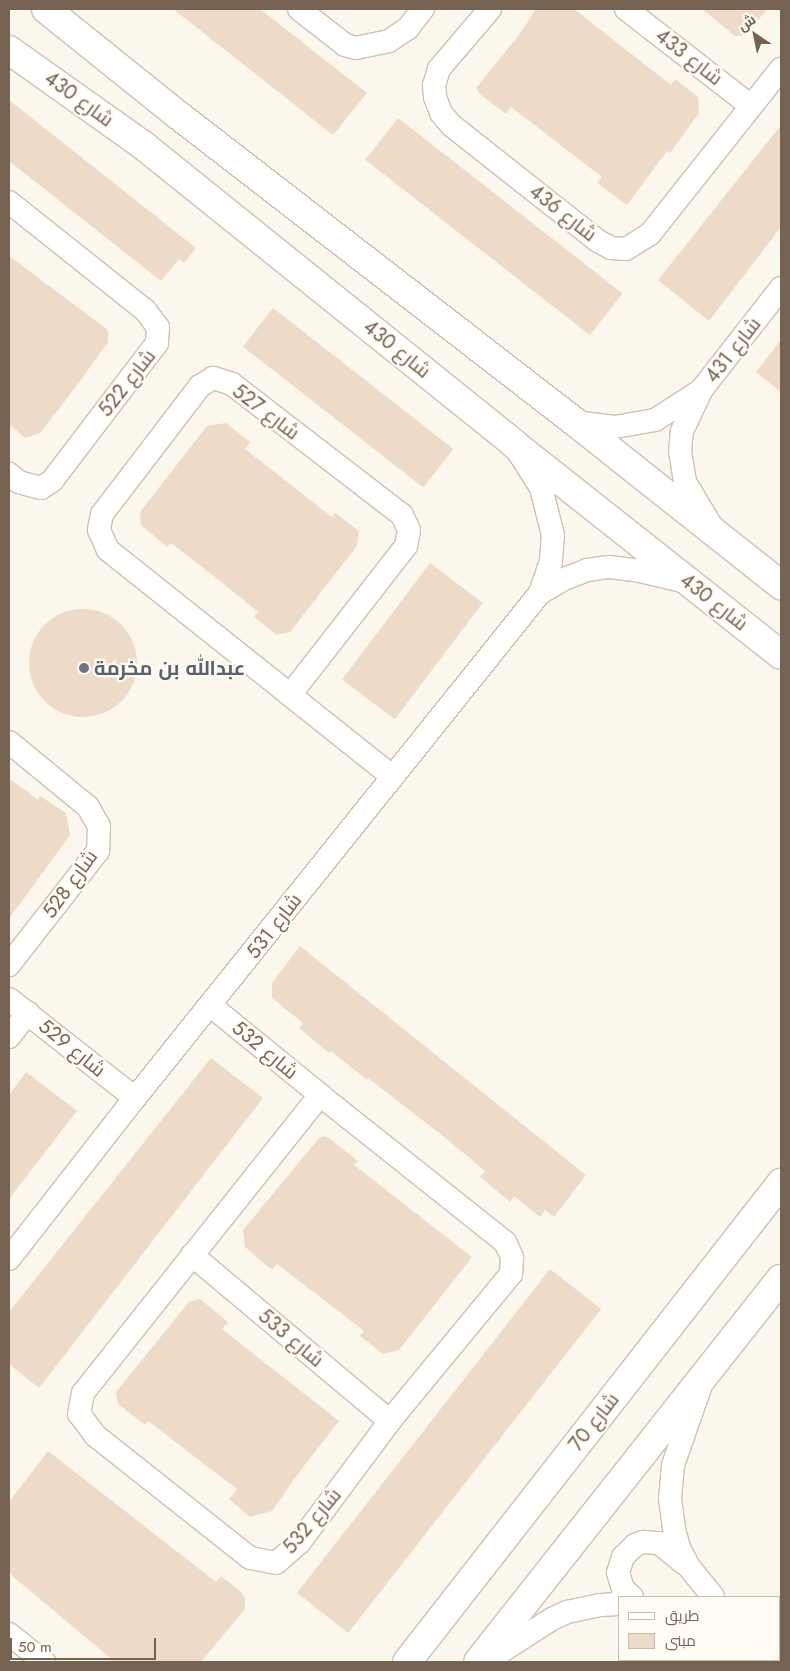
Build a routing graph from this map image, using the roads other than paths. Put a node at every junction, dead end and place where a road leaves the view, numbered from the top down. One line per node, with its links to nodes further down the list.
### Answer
1 (46, 9): 12 (street)
2 (299, 9): 3 (street)
3 (423, 9)
4 (490, 9): 8 (street, شارع 436)
5 (626, 9): 8 (street, شارع 433)
6 (9, 50): 13 (street, شارع 430)
7 (781, 69): 8 (street, شارع 436)
8 (751, 106)
9 (9, 202): 14 (street, شارع 522)
10 (781, 288): 11 (street, شارع 431)
11 (702, 389): 12 (street, شارع 431); 15 (street, شارع 431)
12 (576, 422): 15 (street)
13 (514, 444): 16 (street, شارع 430); 18 (street, شارع 531)
14 (9, 474)
15 (713, 530): 17 (street)
16 (690, 583): 18 (street, شارع 531); 19 (street, شارع 430)
17 (781, 585)
18 (540, 593): 22 (street, شارع 531)
19 (781, 655)
20 (290, 695): 20 (street, شارع 527); 22 (street, شارع 527)
21 (9, 742): 23 (street, شارع 528)
22 (392, 776): 25 (street, شارع 531)
23 (9, 966)
24 (9, 999): 26 (street, شارع 529)
25 (211, 1006): 28 (street, شارع 532); 29 (street, شارع 531)
26 (28, 1013): 27 (street); 29 (street, شارع 529)
27 (9, 1037)
28 (320, 1095): 31 (street, شارع 532); 35 (street, شارع 532)
29 (135, 1098): 32 (street, شارع 531)
30 (781, 1182): 42 (street, شارع 70)
31 (192, 1255): 35 (street, شارع 533); 35 (street, شارع 532)
32 (9, 1259)
33 (781, 1279): 34 (street)
34 (703, 1379): 36 (street); 43 (street)
35 (390, 1421)
36 (689, 1567): 37 (street); 38 (street)
37 (631, 1596)
38 (712, 1596)
39 (618, 1604): 44 (street)
40 (9, 1634): 41 (street)
41 (44, 1662)
42 (407, 1662)
43 (478, 1662)
44 (485, 1662)

